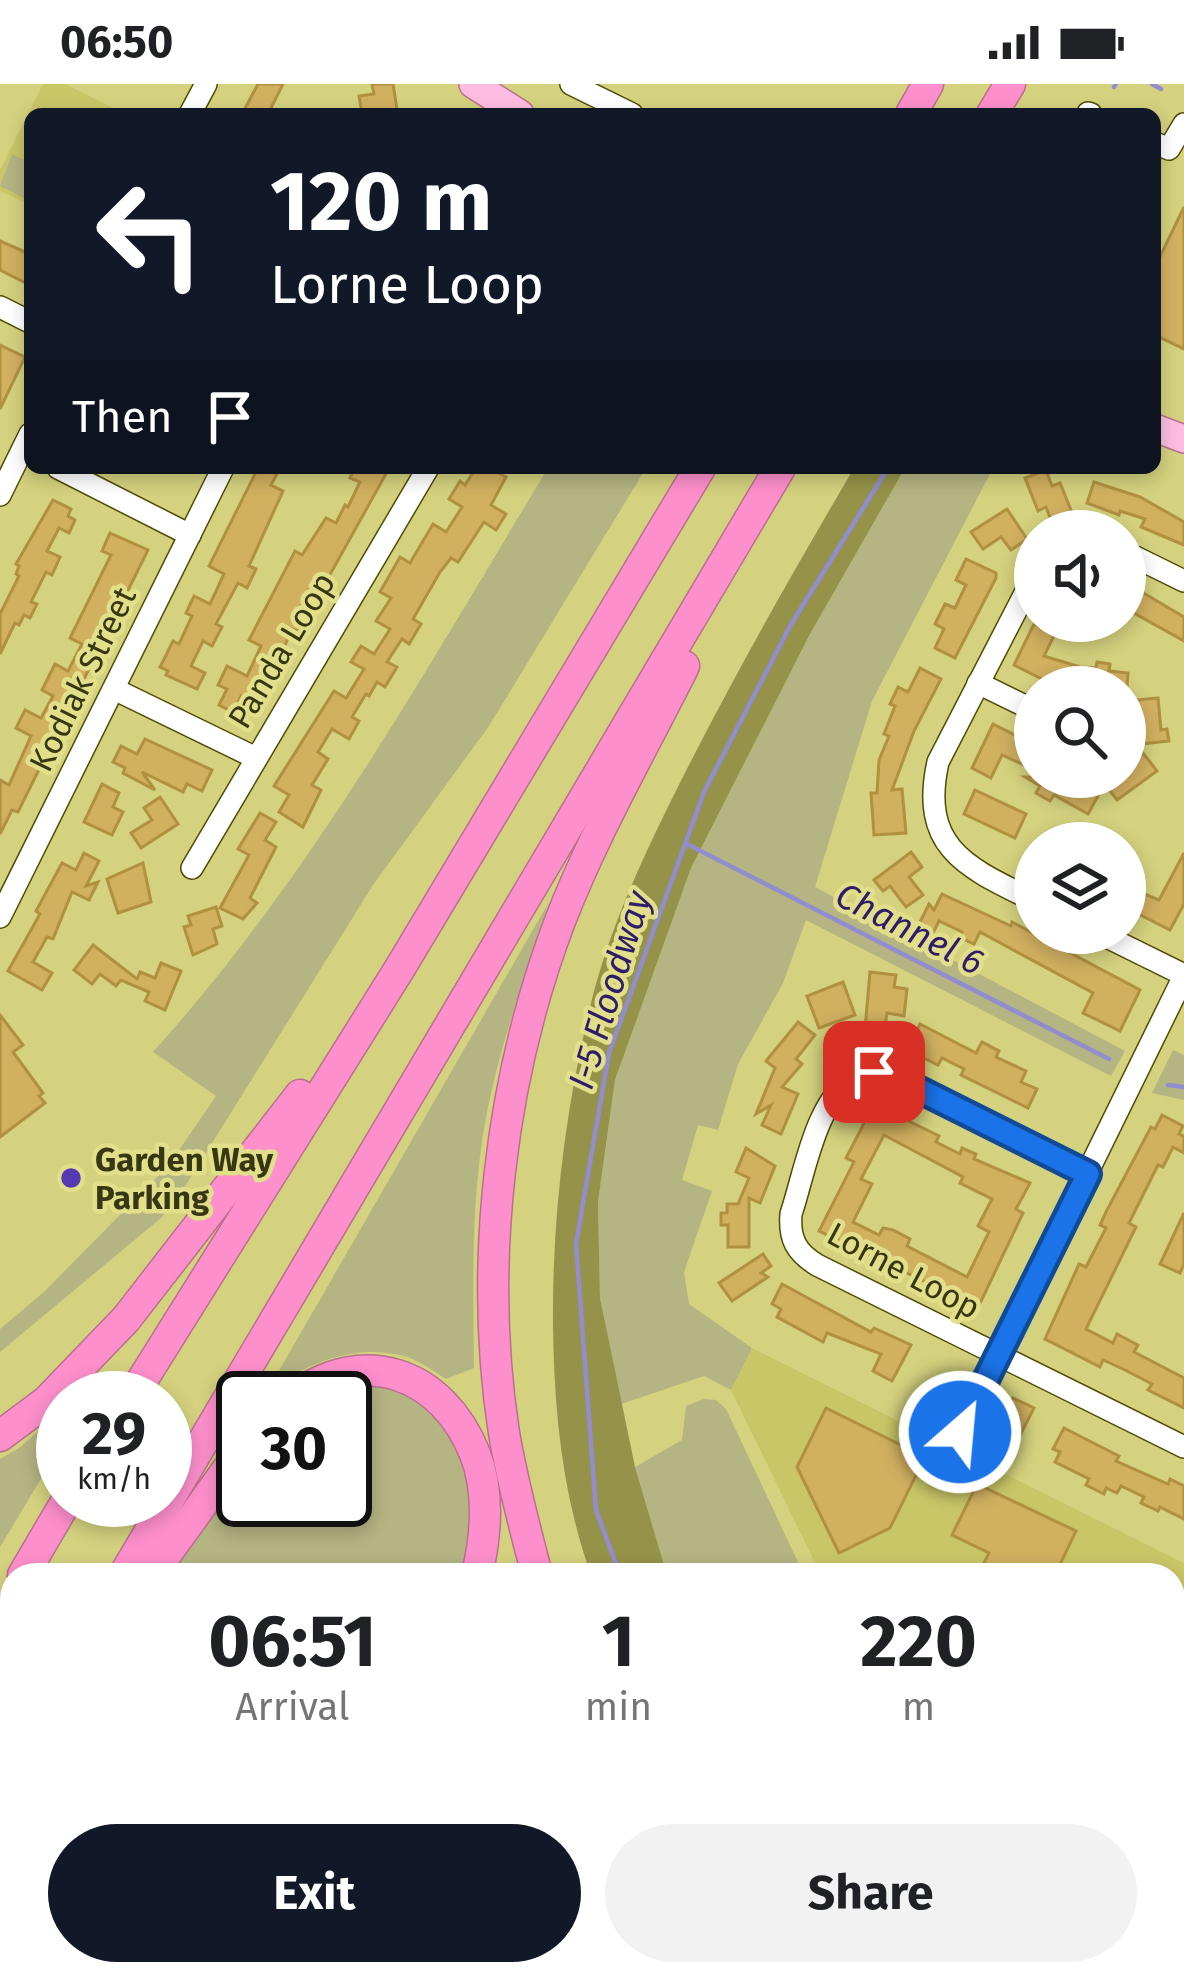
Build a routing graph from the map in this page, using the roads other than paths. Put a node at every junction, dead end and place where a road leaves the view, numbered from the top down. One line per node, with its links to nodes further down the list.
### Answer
1 (571, 84): 4 (street)
2 (478, 86): 3 (main road)
3 (511, 108)
4 (620, 108)
5 (1184, 124): 6 (street)
6 (1161, 145)
7 (24, 451): 14 (street)
8 (70, 474): 15 (street)
9 (220, 474): 15 (street, Kodiak Street)
10 (424, 474): 22 (street, Panda Loop)
11 (696, 474): 27 (highway)
12 (778, 474): 39 (highway)
13 (779, 474): 42 (highway)
14 (0, 495)
15 (190, 535): 20 (street, Kodiak Street)
16 (1146, 562): 17 (street)
17 (1184, 581)
18 (1014, 614): 19 (street)
19 (978, 683): 21 (street); 24 (street)
20 (114, 688): 22 (street); 25 (street, Kodiak Street)
21 (1014, 701)
22 (256, 758): 23 (street, Panda Loop)
23 (192, 868)
24 (1014, 889)
25 (0, 917)
26 (1142, 954): 28 (street)
27 (400, 968): 31 (highway); 34 (highway)
28 (1184, 975): 29 (street)
29 (1088, 1174): 30 (street); 30 (street, Lorne Loop)
30 (998, 1356): 33 (street); 35 (street, Lorne Loop)
31 (148, 1371)
32 (356, 1371): 41 (highway)
33 (960, 1432)
34 (0, 1436)
35 (1184, 1447)
36 (216, 1485): 40 (highway)
37 (52, 1527): 38 (highway)
38 (30, 1563)
39 (131, 1563)
40 (160, 1563)
41 (480, 1563)
42 (534, 1563)

